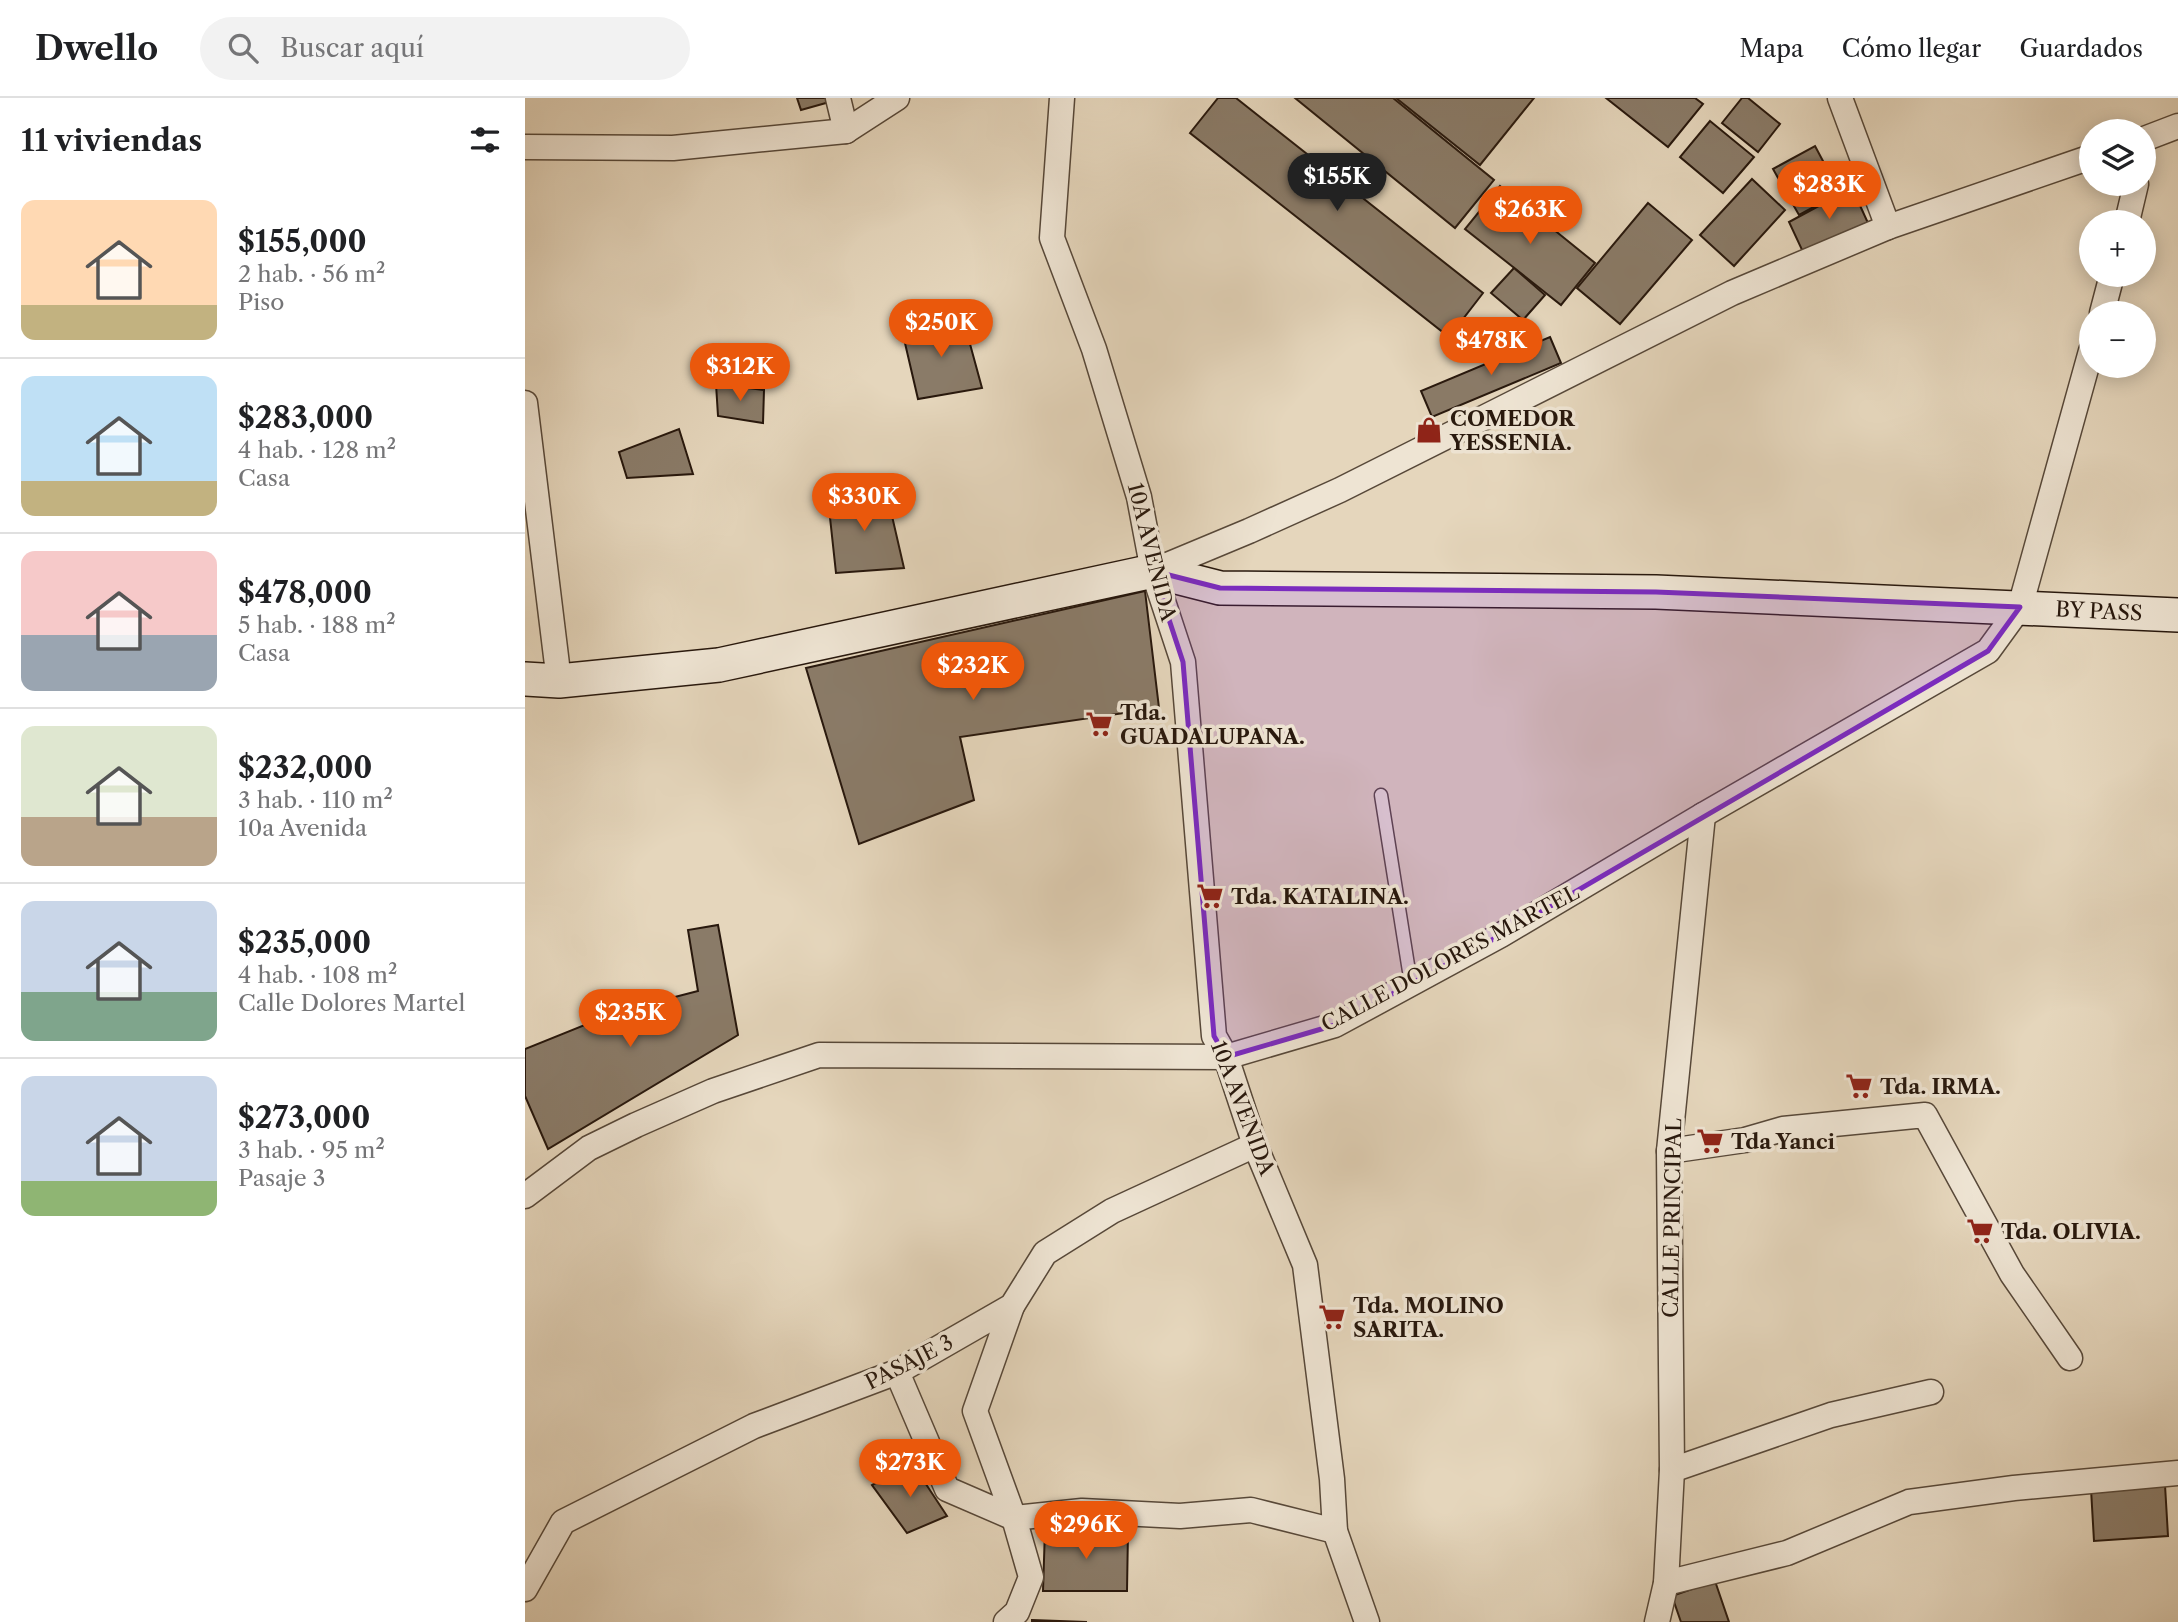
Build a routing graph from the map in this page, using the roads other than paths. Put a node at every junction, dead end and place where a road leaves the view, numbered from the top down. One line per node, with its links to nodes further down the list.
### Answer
1 (838, 98): 6 (street)
2 (897, 98): 6 (street)
3 (1062, 98): 13 (street, 10A AVENIDA)
4 (1840, 98): 10 (street)
5 (2178, 125): 7 (street)
6 (846, 131): 8 (street)
7 (2156, 134)
8 (525, 147)
9 (2079, 161): 10 (street)
10 (1888, 227): 13 (street)
11 (2084, 378): 14 (street, CALLE DOLORES MARTEL)
12 (525, 403): 17 (street)
13 (1153, 571): 14 (main road, BY PASS); 17 (main road); 21 (street, 10A AVENIDA)
14 (2020, 607): 15 (main road, BY PASS); 19 (street, CALLE DOLORES MARTEL)
15 (2178, 615)
16 (525, 679): 17 (main road)
17 (559, 681)
18 (1381, 795): 20 (lane)
19 (1703, 814): 20 (street, CALLE DOLORES MARTEL); 23 (street, CALLE PRINCIPAL)
20 (1411, 984): 21 (street, CALLE DOLORES MARTEL)
21 (1226, 1057): 22 (street, 10A AVENIDA); 24 (street, CALLE DOLORES MARTEL)
22 (1255, 1144): 25 (street, PASAJE 3); 32 (street, 10A AVENIDA)
23 (1669, 1151): 26 (street); 29 (street, CALLE PRINCIPAL)
24 (525, 1196)
25 (1012, 1306): 27 (street, PASAJE 3); 31 (street)
26 (2070, 1358)
27 (897, 1373): 31 (street); 34 (street, PASAJE 3)
28 (1931, 1392): 29 (street)
29 (1672, 1470): 33 (street, CALLE PRINCIPAL)
30 (2178, 1473): 33 (street)
31 (1014, 1518): 32 (street); 35 (street)
32 (1335, 1531): 36 (street, 10A AVENIDA)
33 (1666, 1583): 37 (street, CALLE PRINCIPAL)
34 (525, 1589)
35 (1006, 1622)
36 (1367, 1622)
37 (1657, 1622)

